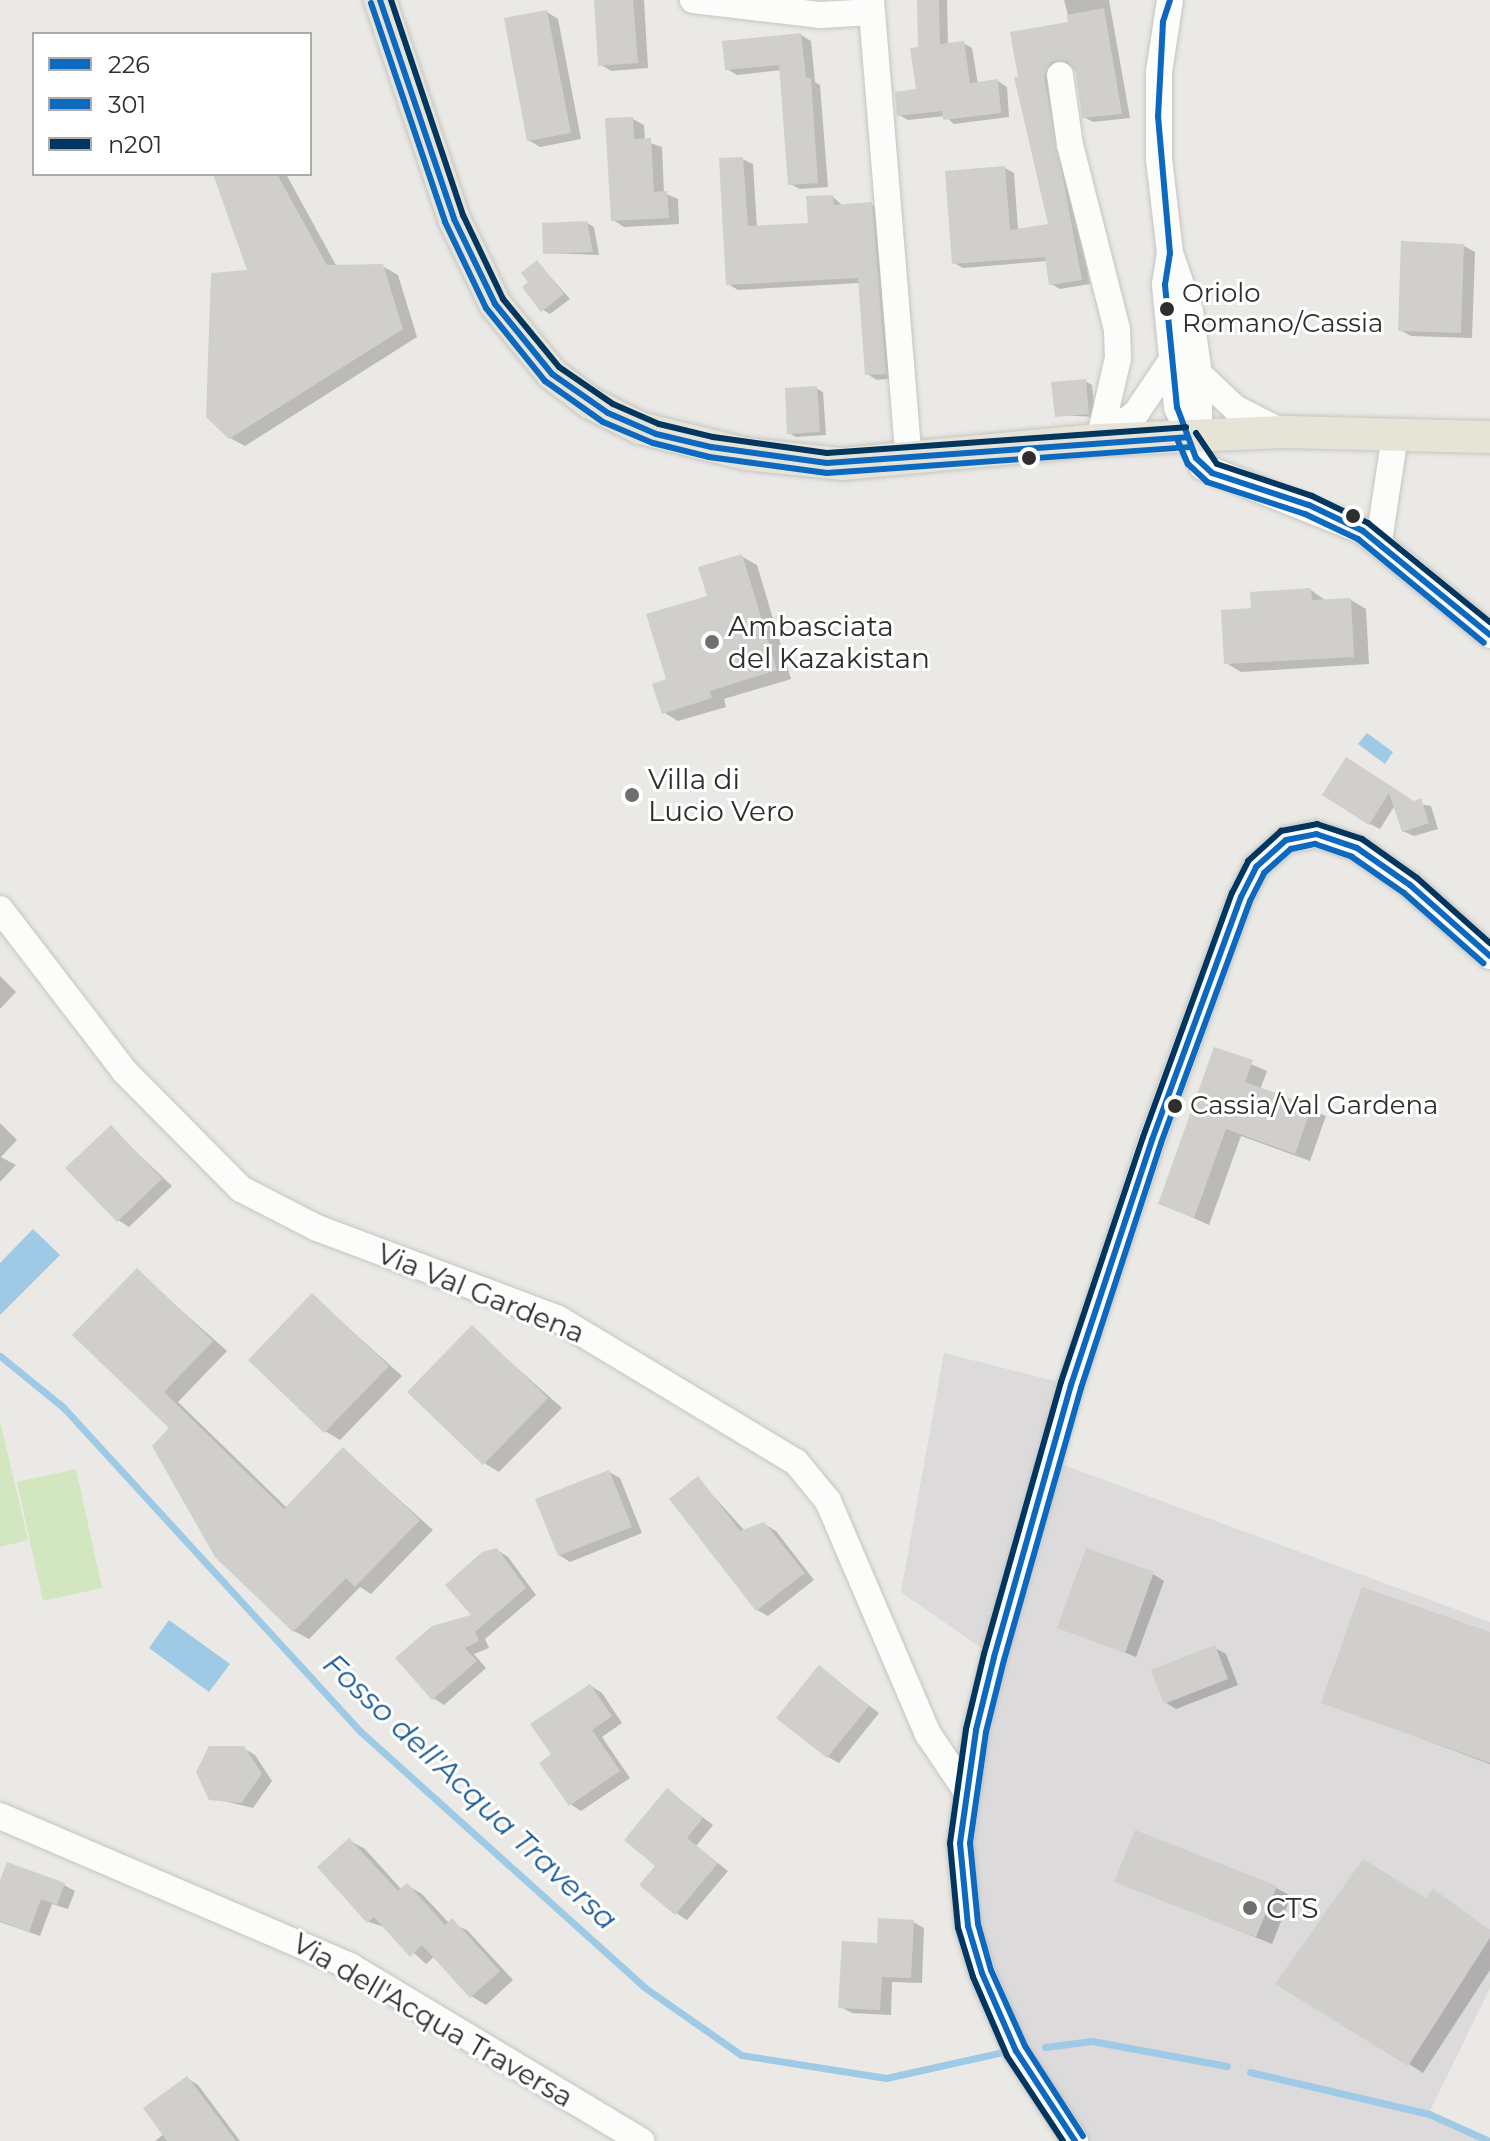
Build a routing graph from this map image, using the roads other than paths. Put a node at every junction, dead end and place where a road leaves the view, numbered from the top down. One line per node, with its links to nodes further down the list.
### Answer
1 (380, 0): 14 (main road)
2 (693, 0): 4 (street)
3 (1170, 0): 6 (street)
4 (871, 6): 14 (street)
5 (1060, 75): 13 (street)
6 (1170, 253): 7 (street); 8 (street)
7 (1172, 360): 11 (street); 13 (street)
8 (1199, 374): 9 (street); 11 (street)
9 (1283, 432): 10 (main road); 11 (main road)
10 (1395, 435): 12 (main road); 15 (street)
11 (1187, 437): 13 (main road); 15 (street)
12 (1490, 437)
13 (1099, 440): 14 (main road)
14 (909, 459)
15 (1379, 541): 16 (street)
16 (1490, 635)
17 (0, 909): 19 (street, Via Val Gardena)
18 (1490, 956): 19 (street)
19 (965, 1789): 22 (street)
20 (0, 1816): 21 (street, Via dell'Acqua Traversa)
21 (641, 2141)
22 (1075, 2141)

